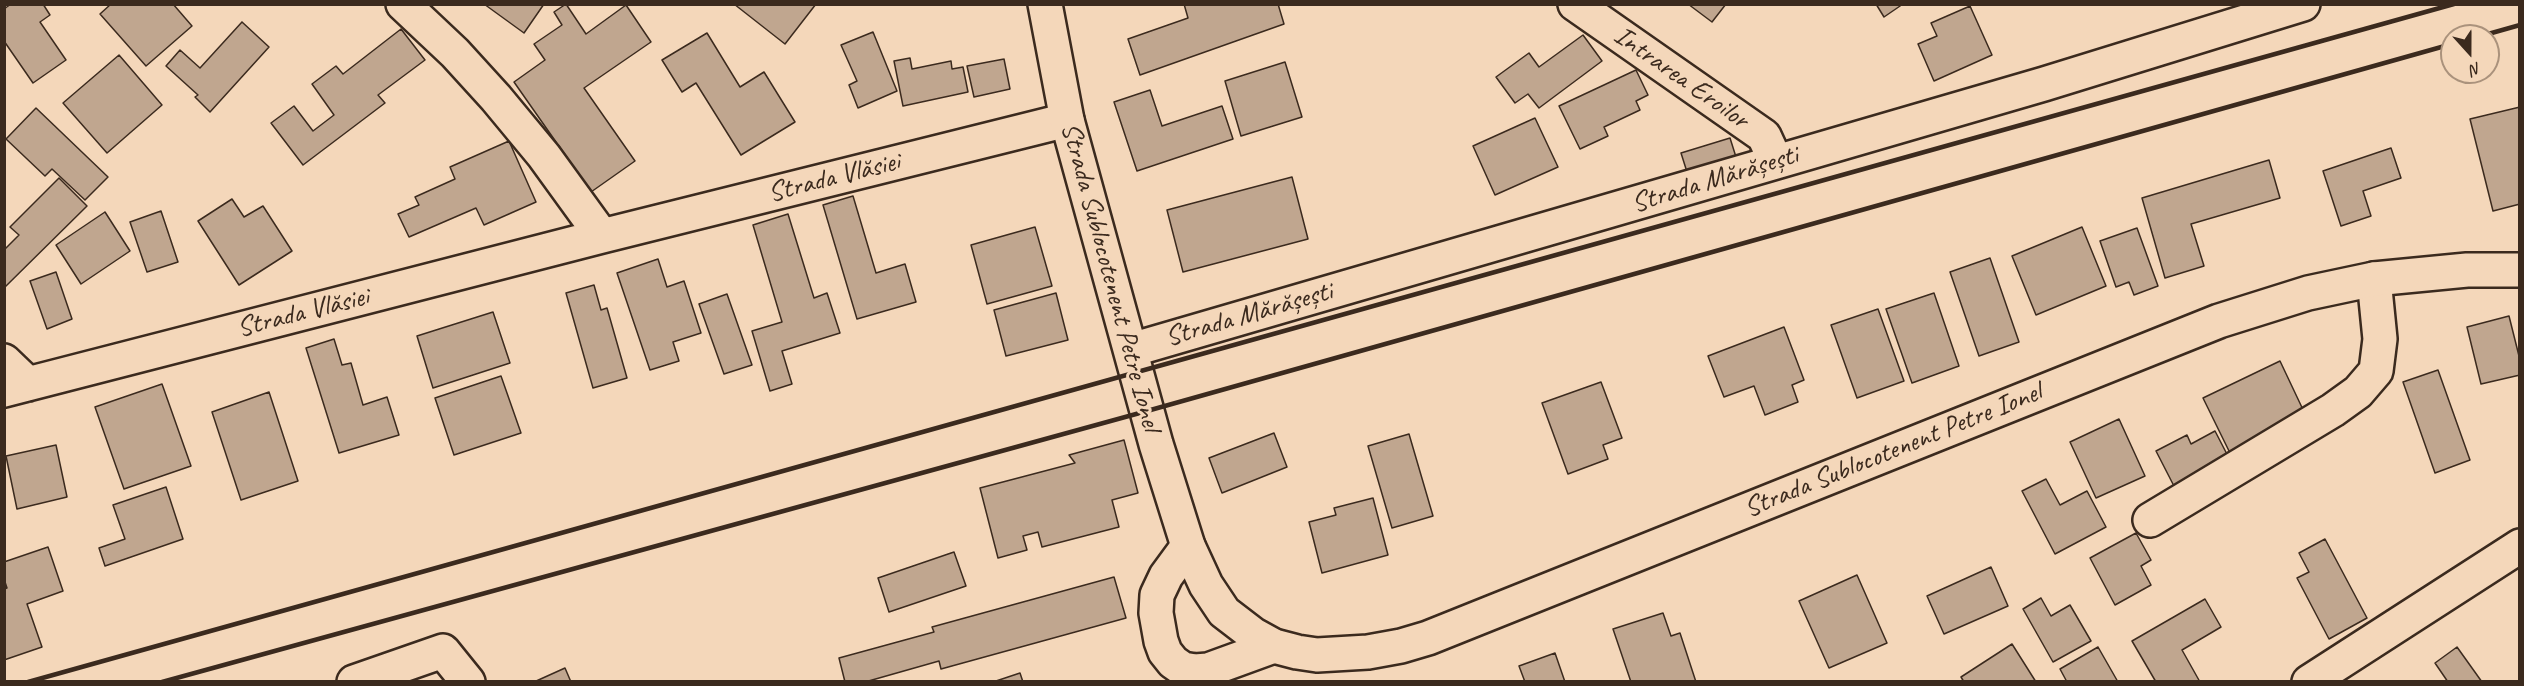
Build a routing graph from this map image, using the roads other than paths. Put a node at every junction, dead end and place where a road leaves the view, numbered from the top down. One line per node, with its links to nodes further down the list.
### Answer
1 (403, 4): 7 (street)
2 (1045, 4): 5 (street, Strada Sublocotenent Petre Ionel)
3 (1575, 4): 6 (street, Intrarea Eroilor)
4 (2300, 5): 6 (street, Strada Mărășești)
5 (1067, 120): 7 (street, Strada Vlăsiei); 10 (street, Strada Sublocotenent Petre Ionel)
6 (1776, 162): 10 (street, Strada Mărășești)
7 (602, 236): 12 (street, Strada Vlăsiei)
8 (2520, 270): 9 (street, Strada Sublocotenent Petre Ionel)
9 (2374, 279): 13 (street); 16 (street, Strada Sublocotenent Petre Ionel)
10 (1131, 350): 14 (street, Strada Sublocotenent Petre Ionel)
11 (4, 361): 12 (street)
12 (16, 387)
13 (2150, 520)
14 (1188, 546): 16 (street, Strada Sublocotenent Petre Ionel); 17 (street)
15 (2520, 546): 20 (street)
16 (1274, 646): 17 (street)
17 (1170, 672)
18 (354, 681): 19 (street)
19 (468, 681)
20 (2309, 681)

